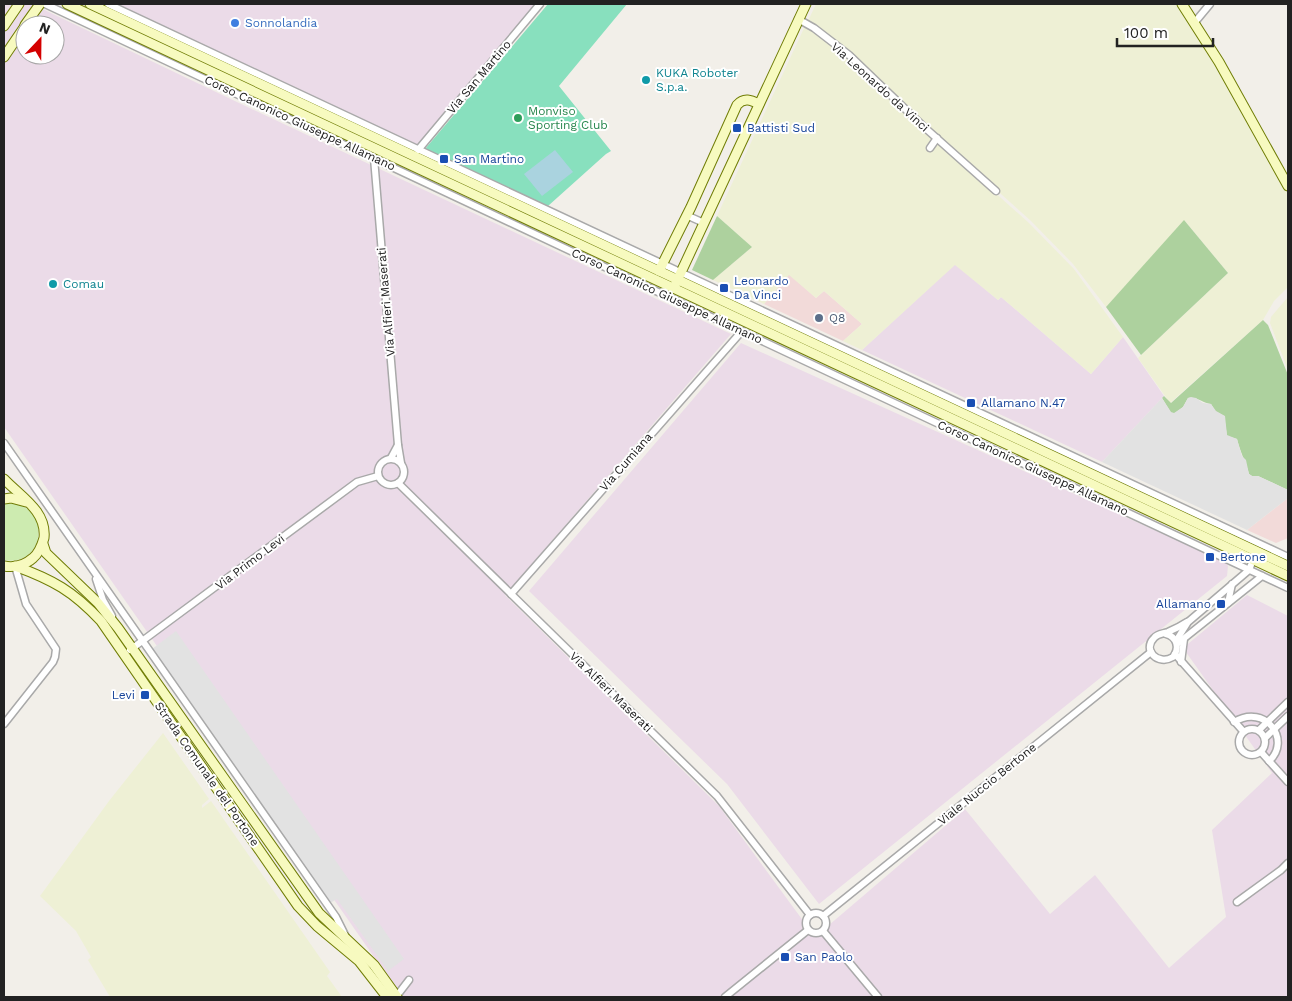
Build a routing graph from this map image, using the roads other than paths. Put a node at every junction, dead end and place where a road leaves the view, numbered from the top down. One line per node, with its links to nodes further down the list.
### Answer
1 (19, 4): 14 (main road)
2 (40, 4): 11 (main road)
3 (45, 4): 21 (street, Corso Canonico Giuseppe Allamano)
4 (67, 4): 28 (main road, Corso Canonico Giuseppe Allamano)
5 (90, 4): 26 (main road, Corso Canonico Giuseppe Allamano)
6 (108, 4): 20 (street, Corso Canonico Giuseppe Allamano)
7 (540, 4): 20 (street, Via San Martino)
8 (806, 4): 12 (main road)
9 (1182, 4): 13 (main road)
10 (1210, 4): 13 (street)
11 (32, 15)
12 (798, 19): 17 (main road); 18 (street, Via Leonardo da Vinci)
13 (1195, 22): 22 (main road)
14 (4, 26)
15 (15, 40): 16 (main road)
16 (4, 57)
17 (759, 104): 24 (main road); 25 (main road)
18 (937, 138): 19 (street, Via Leonardo da Vinci); 23 (street, Via Leonardo da Vinci)
19 (930, 148)
20 (418, 150): 26 (street, Corso Canonico Giuseppe Allamano)
21 (374, 158): 29 (street, Corso Canonico Giuseppe Allamano); 32 (street, Via Alfieri Maserati)
22 (1288, 186)
23 (996, 191)
24 (686, 215): 25 (street); 26 (main road)
25 (704, 223): 27 (main road)
26 (661, 267): 27 (main road, Corso Canonico Giuseppe Allamano)
27 (679, 276): 28 (main road); 41 (main road, Corso Canonico Giuseppe Allamano)
28 (674, 288): 29 (street); 41 (main road, Corso Canonico Giuseppe Allamano)
29 (670, 298): 30 (street, Corso Canonico Giuseppe Allamano)
30 (742, 331): 46 (street, Corso Canonico Giuseppe Allamano); 51 (street, Via Cumiana)
31 (4, 443): 45 (street, Strada Comunale del Portone)
32 (398, 445): 33 (street); 34 (street, Via Alfieri Maserati)
33 (391, 458): 34 (street); 35 (street)
34 (401, 462): 37 (street)
35 (378, 476): 37 (street); 57 (street, Via Primo Levi)
36 (4, 479): 39 (main road)
37 (398, 483): 51 (street, Via Alfieri Maserati)
38 (4, 499): 39 (main road)
39 (28, 503): 40 (main road)
40 (43, 544): 44 (main road); 54 (main road, Strada Comunale del Portone)
41 (1257, 551): 42 (street, Corso Canonico Giuseppe Allamano); 43 (main road, Corso Canonico Giuseppe Allamano); 46 (street, Viale Nuccio Bertone); 48 (main road, Corso Canonico Giuseppe Allamano)
42 (1288, 557)
43 (1288, 566)
44 (8, 567): 62 (main road, Strada Comunale del Portone); 68 (street)
45 (92, 569): 54 (street, Strada Comunale del Portone); 57 (street, Strada Comunale del Portone)
46 (1249, 570): 47 (street, Corso Canonico Giuseppe Allamano); 49 (street, Viale Nuccio Bertone)
47 (1262, 576): 50 (street, Corso Canonico Giuseppe Allamano); 52 (street)
48 (1288, 576)
49 (1232, 584): 52 (street); 53 (street, Viale Nuccio Bertone)
50 (1288, 588)
51 (511, 594): 78 (street, Via Alfieri Maserati)
52 (1228, 603): 56 (street)
53 (1188, 622): 55 (street, Viale Nuccio Bertone); 58 (street, Viale Nuccio Bertone)
54 (118, 628): 59 (main road, Strada Comunale del Portone)
55 (1166, 634): 58 (street); 60 (street, Viale Nuccio Bertone)
56 (1184, 638): 58 (street); 63 (street)
57 (143, 642): 59 (street, Via Primo Levi); 82 (street, Strada Comunale del Portone)
58 (1176, 643): 61 (street, Viale Nuccio Bertone)
59 (133, 649): 62 (street, Via Primo Levi); 82 (main road, Strada Comunale del Portone)
60 (1151, 652): 61 (street); 79 (street, Viale Nuccio Bertone)
61 (1175, 654): 63 (street)
62 (124, 655): 85 (main road, Strada Comunale del Portone)
63 (1181, 662): 67 (street)
64 (1288, 702): 66 (street)
65 (1288, 716): 69 (street)
66 (1268, 721): 67 (street); 69 (street); 70 (street)
67 (1234, 722): 71 (street)
68 (4, 724)
69 (1275, 728): 72 (street); 74 (street)
70 (1259, 730): 71 (street); 72 (street)
71 (1243, 731): 73 (street)
72 (1265, 738): 73 (street)
73 (1261, 752): 74 (street)
74 (1269, 761): 75 (street)
75 (1288, 782)
76 (1288, 863): 77 (street)
77 (1237, 902)
78 (810, 915): 79 (street); 80 (street)
79 (823, 916): 81 (street)
80 (808, 930): 81 (street); 86 (street)
81 (823, 930): 87 (street)
82 (349, 942): 85 (main road, Strada Comunale del Portone)
83 (409, 980): 85 (street)
84 (384, 997): 85 (street)
85 (392, 997)
86 (725, 997)
87 (878, 997)

